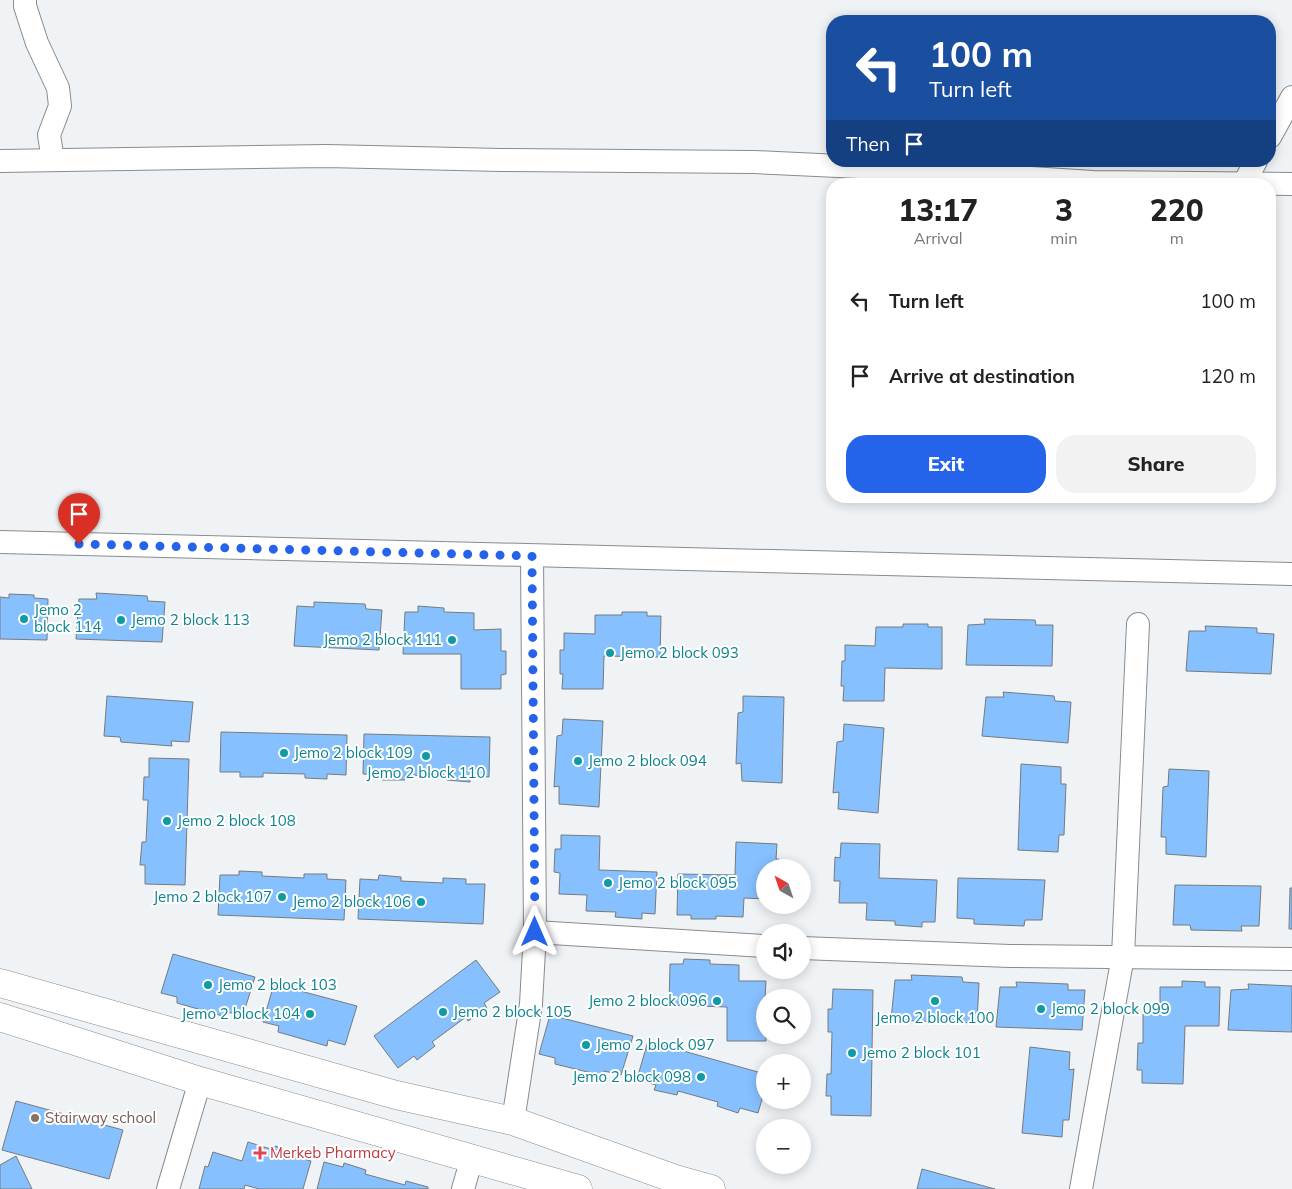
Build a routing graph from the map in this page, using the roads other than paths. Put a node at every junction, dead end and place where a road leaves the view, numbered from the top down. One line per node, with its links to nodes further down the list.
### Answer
1 (25, 0): 4 (street)
2 (1292, 97): 3 (street)
3 (1276, 126)
4 (53, 160): 5 (street); 6 (street)
5 (0, 161)
6 (826, 165)
7 (860, 167): 9 (street)
8 (1253, 167): 10 (street)
9 (1032, 178)
10 (1246, 178)
11 (1276, 183): 12 (street)
12 (1292, 184)
13 (0, 542): 14 (street)
14 (532, 556): 15 (street); 17 (street)
15 (1292, 574)
16 (1138, 624): 20 (street)
17 (535, 932): 18 (street); 25 (street)
18 (756, 945)
19 (811, 948): 20 (street)
20 (1123, 956): 21 (street); 32 (street)
21 (1292, 959)
22 (0, 983): 25 (street)
23 (0, 1017): 24 (street)
24 (200, 1081): 26 (street); 28 (street)
25 (513, 1121): 27 (street)
26 (472, 1158): 29 (street); 30 (street)
27 (673, 1184): 31 (street)
28 (168, 1189)
29 (463, 1189)
30 (578, 1189)
31 (710, 1189)
32 (1081, 1189)

